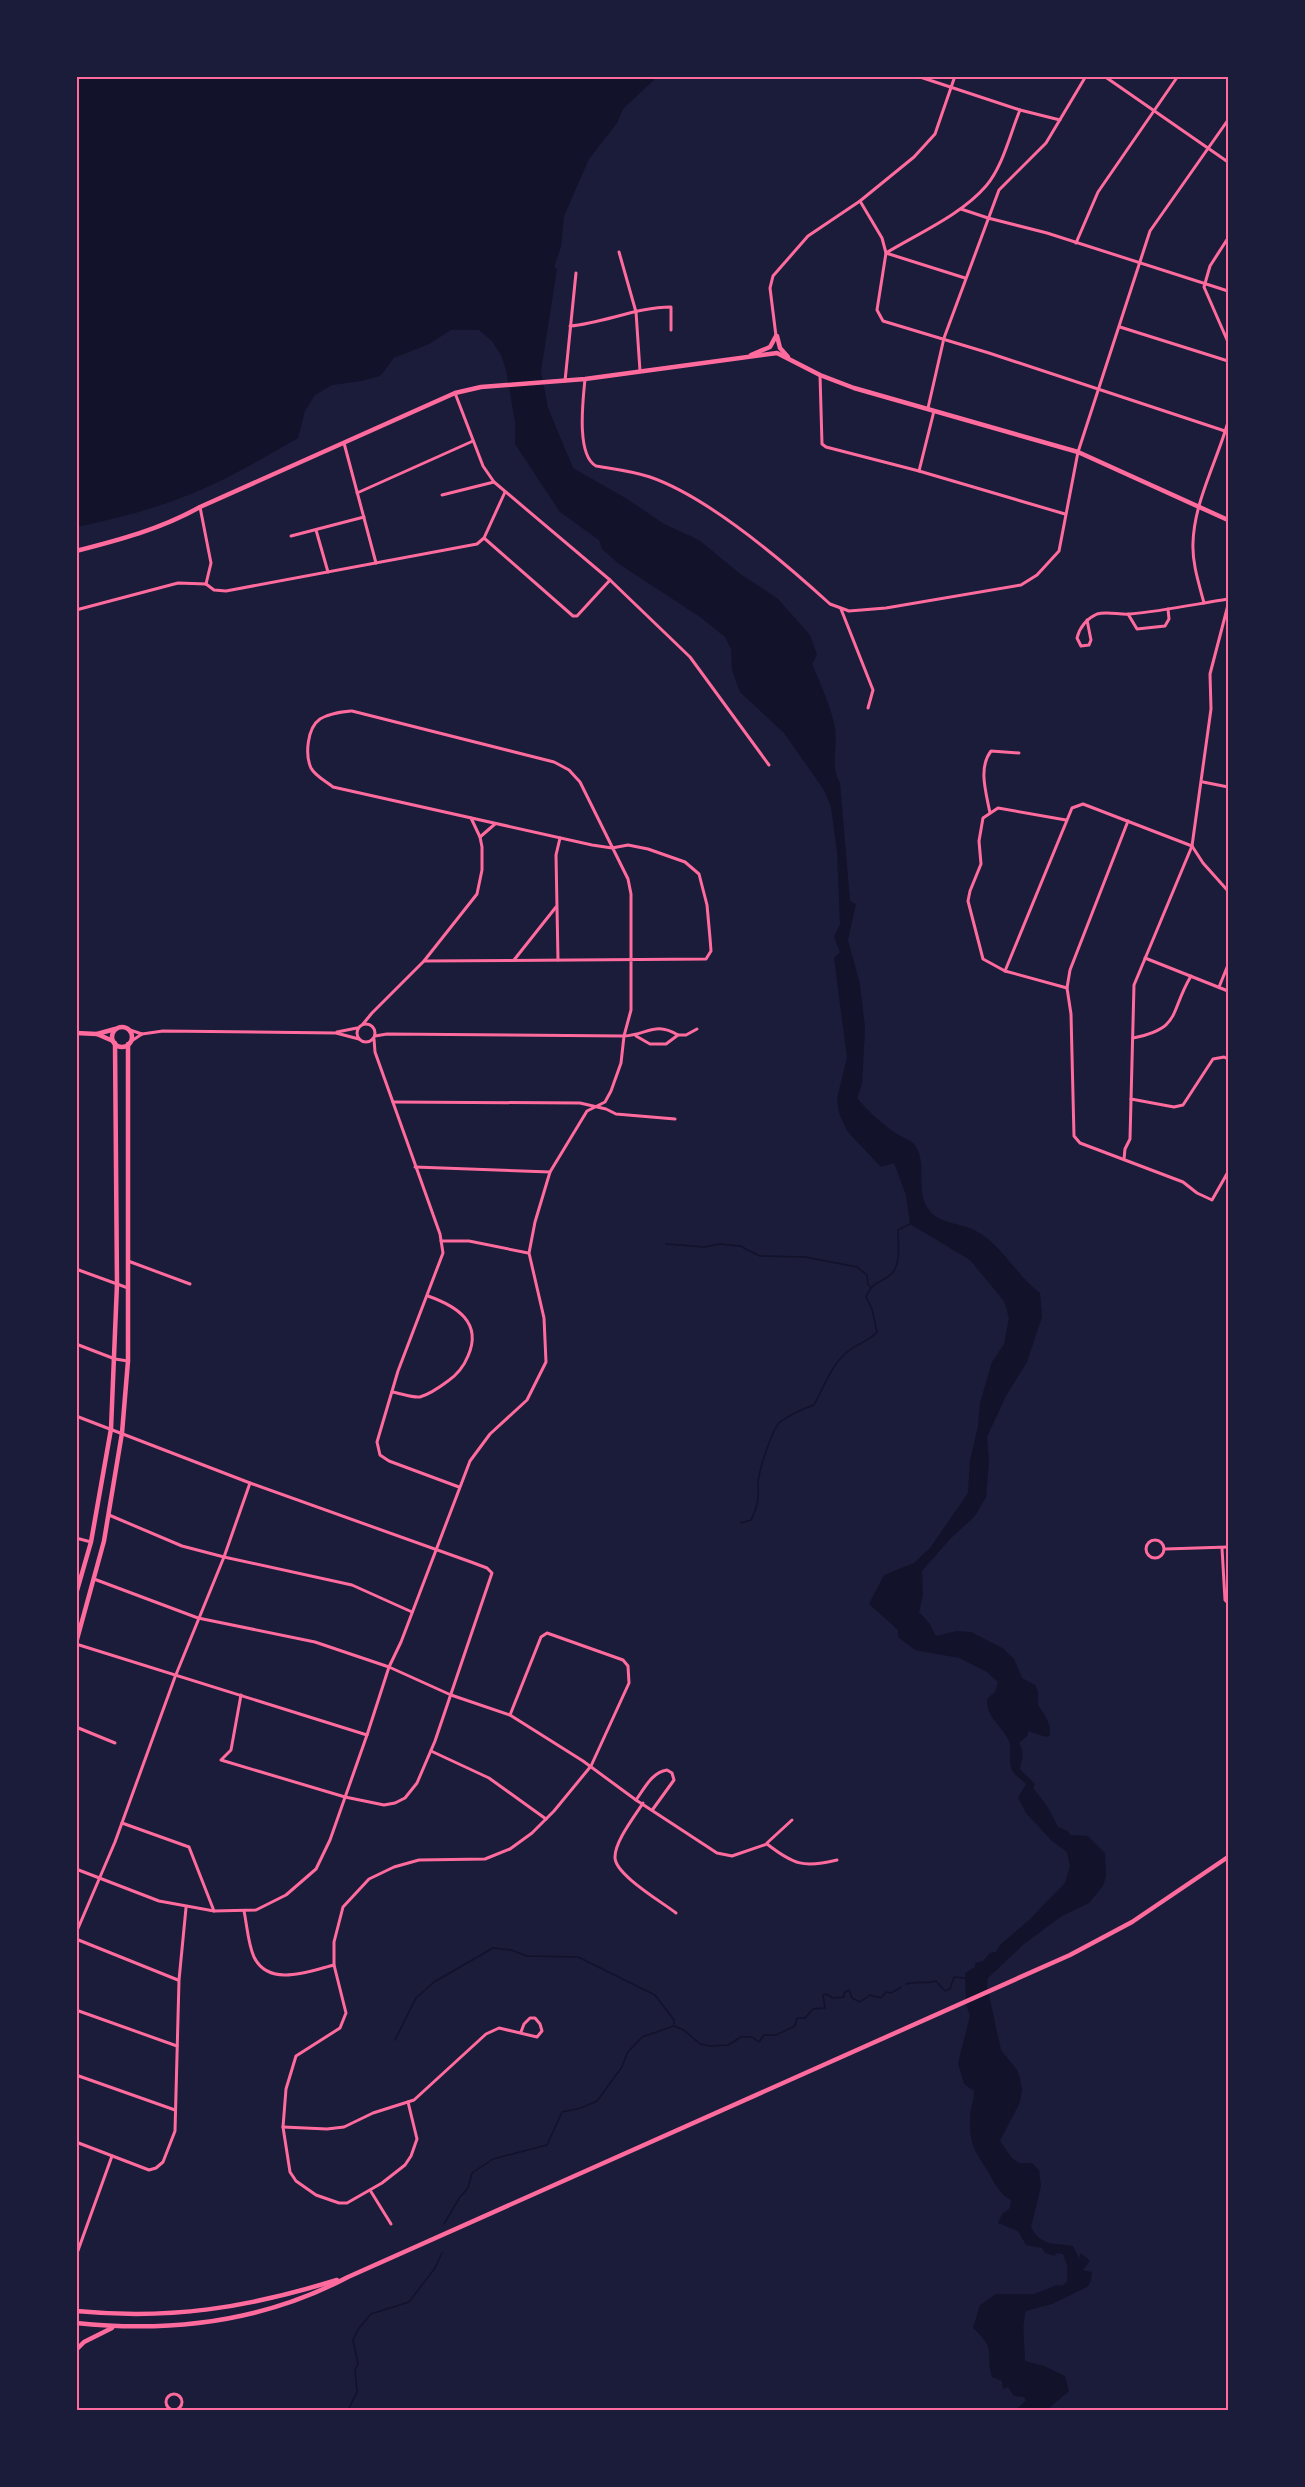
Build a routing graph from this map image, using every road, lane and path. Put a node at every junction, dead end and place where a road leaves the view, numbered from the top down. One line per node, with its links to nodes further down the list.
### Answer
1 (917, 76): 6 (street)
2 (955, 76): 6 (street)
3 (1086, 76): 9 (street)
4 (1104, 76): 8 (street)
5 (1178, 76): 8 (street)
6 (951, 88): 7 (street); 13 (street)
7 (1020, 110): 9 (street); 14 (street)
8 (1156, 111): 11 (street); 17 (street)
9 (1060, 120): 15 (street)
10 (1228, 120): 11 (street)
11 (1210, 149): 12 (street); 20 (street)
12 (1228, 162)
13 (860, 201): 19 (street); 29 (street)
14 (960, 209): 15 (street); 19 (street)
15 (988, 219): 17 (street); 22 (street)
16 (1228, 238): 23 (street)
17 (1076, 243): 20 (street)
18 (619, 252): 25 (street)
19 (886, 253): 22 (street); 30 (street)
20 (1140, 264): 23 (street); 27 (street)
21 (576, 273): 26 (street)
22 (965, 278): 30 (street)
23 (1204, 283): 24 (street); 31 (street)
24 (1228, 291)
25 (636, 312): 26 (street); 28 (street); 35 (street)
26 (570, 326): 38 (street)
27 (1120, 327): 34 (street); 39 (street)
28 (671, 330)
29 (776, 336): 32 (main road); 33 (main road)
30 (944, 339): 39 (street); 41 (street)
31 (1228, 342)
32 (749, 356): 33 (main road); 35 (main road)
33 (796, 361): 36 (main road)
34 (1228, 361)
35 (640, 372): 37 (main road)
36 (820, 375): 41 (main road); 47 (street)
37 (585, 379): 38 (main road); 69 (street)
38 (565, 381): 40 (main road)
39 (1098, 388): 43 (street); 46 (street)
40 (455, 393): 44 (main road); 45 (street)
41 (931, 409): 46 (main road); 47 (street)
42 (1228, 422): 43 (street)
43 (1227, 432): 53 (street)
44 (344, 441): 50 (street); 52 (main road)
45 (473, 441): 48 (street); 50 (street)
46 (1078, 452): 53 (main road); 54 (street)
47 (919, 471): 54 (street)
48 (494, 482): 49 (street); 51 (street)
49 (505, 492): 59 (street); 63 (street)
50 (357, 493): 55 (street)
51 (442, 495)
52 (200, 507): 60 (main road); 64 (street)
53 (1200, 507): 56 (main road); 66 (street)
54 (1065, 514): 69 (street)
55 (364, 517): 57 (street); 61 (street)
56 (1228, 520)
57 (316, 530): 58 (street); 62 (street)
58 (291, 536)
59 (484, 538): 61 (street); 63 (street)
60 (76, 552)
61 (376, 563): 62 (street)
62 (328, 573): 64 (street)
63 (610, 580): 75 (street)
64 (206, 584): 70 (street)
65 (1228, 599): 66 (street)
66 (1204, 603): 68 (street)
67 (1228, 604): 76 (street)
68 (1168, 608): 71 (street); 71 (street)
69 (840, 609): 73 (street)
70 (76, 610)
71 (1128, 614): 72 (street)
72 (1088, 620): 72 (street)
73 (868, 708)
74 (1019, 753): 78 (street)
75 (769, 765)
76 (1203, 782): 77 (street); 85 (street)
77 (1228, 787)
78 (990, 813): 80 (street); 95 (street)
79 (471, 818): 82 (street); 83 (street); 86 (street)
80 (1066, 820): 81 (street); 95 (street)
81 (1128, 821): 85 (street); 98 (street)
82 (495, 824): 83 (street); 84 (street)
83 (480, 837): 93 (street)
84 (560, 838): 86 (street); 88 (street)
85 (1192, 846): 87 (street); 89 (street)
86 (612, 848): 92 (street); 92 (street)
87 (1228, 891)
88 (557, 905): 90 (street); 91 (street)
89 (1145, 958): 96 (street); 116 (street)
90 (514, 960): 91 (street); 93 (street)
91 (558, 960): 92 (street)
92 (632, 960): 113 (street)
93 (424, 961): 100 (street)
94 (1228, 965): 97 (street)
95 (1005, 971): 98 (street)
96 (1191, 976): 97 (street); 116 (street)
97 (1219, 987): 99 (street)
98 (1067, 988): 127 (street)
99 (1228, 991)
100 (372, 1013): 101 (street); 102 (street)
101 (363, 1024): 102 (street); 103 (street)
102 (373, 1027): 111 (street); 115 (street)
103 (359, 1028): 108 (street); 117 (street)
104 (116, 1029): 106 (main road); 109 (main road); 118 (main road)
105 (697, 1029): 112 (street)
106 (130, 1030): 110 (street); 120 (main road)
107 (76, 1033): 109 (main road)
108 (336, 1033): 110 (street); 117 (street)
109 (97, 1034): 118 (main road)
110 (142, 1034): 120 (street)
111 (387, 1034): 113 (street); 115 (street)
112 (678, 1035): 114 (street); 114 (street)
113 (624, 1036): 114 (street); 125 (street)
114 (635, 1036)
115 (374, 1038): 119 (street); 121 (street)
116 (1133, 1038): 123 (street)
117 (359, 1039): 119 (street)
118 (114, 1042): 120 (main road); 135 (main road)
119 (365, 1042): 121 (street)
120 (129, 1043): 133 (main road)
121 (375, 1052): 124 (street)
122 (1228, 1059): 123 (street)
123 (1131, 1099): 127 (street)
124 (393, 1102): 125 (street); 128 (street)
125 (595, 1107): 126 (street); 129 (street)
126 (675, 1119)
127 (1124, 1159): 130 (street)
128 (415, 1167): 129 (street); 131 (street)
129 (550, 1172): 132 (street)
130 (1228, 1172)
131 (441, 1241): 132 (street); 138 (street)
132 (529, 1253): 147 (street)
133 (128, 1261): 136 (street); 137 (main road)
134 (76, 1269): 135 (street)
135 (117, 1284): 137 (street); 140 (main road)
136 (190, 1284)
137 (128, 1288): 141 (main road)
138 (427, 1296): 142 (street); 142 (street)
139 (76, 1344): 140 (street)
140 (115, 1359): 141 (street); 144 (main road)
141 (128, 1361): 145 (main road)
142 (392, 1392): 147 (street)
143 (76, 1416): 144 (street)
144 (111, 1429): 145 (street); 150 (main road)
145 (122, 1432): 146 (street); 148 (main road)
146 (250, 1483): 153 (street); 155 (street)
147 (459, 1487): 153 (street)
148 (109, 1515): 155 (street); 156 (main road)
149 (76, 1538): 150 (street)
150 (91, 1542): 157 (main road)
151 (1228, 1547): 152 (street)
152 (1222, 1548): 154 (street); 158 (street)
153 (436, 1549): 159 (street); 165 (street)
154 (1165, 1549): 154 (street)
155 (224, 1557): 159 (street); 160 (street)
156 (94, 1579): 160 (street); 161 (main road)
157 (76, 1594)
158 (1228, 1603)
159 (411, 1612): 162 (street)
160 (198, 1618): 162 (street); 163 (street)
161 (76, 1644): 163 (street)
162 (389, 1667): 165 (street); 168 (street)
163 (175, 1677): 164 (street); 178 (street)
164 (241, 1695): 168 (street); 172 (street)
165 (451, 1695): 166 (street); 170 (street)
166 (510, 1715): 171 (street); 171 (street)
167 (76, 1727): 169 (street)
168 (368, 1735): 172 (street)
169 (115, 1743)
170 (431, 1751): 172 (street); 176 (street)
171 (591, 1766): 173 (street); 176 (street)
172 (345, 1797): 186 (street)
173 (636, 1800): 174 (street); 175 (street)
174 (644, 1803): 175 (street); 187 (street)
175 (653, 1809): 179 (street)
176 (546, 1819): 190 (street)
177 (792, 1820): 179 (street)
178 (122, 1823): 183 (street); 185 (street)
179 (767, 1844): 181 (street)
180 (1228, 1857): 204 (main road)
181 (837, 1860)
182 (76, 1869): 183 (street)
183 (100, 1878): 184 (street); 188 (street)
184 (186, 1908): 185 (street); 191 (street)
185 (214, 1911): 186 (street)
186 (244, 1911): 190 (street)
187 (675, 1913)
188 (76, 1933)
189 (76, 1939): 191 (street)
190 (334, 1965): 198 (street)
191 (179, 1980): 194 (street)
192 (76, 2010): 194 (street)
193 (521, 2032): 193 (street); 196 (street)
194 (177, 2046): 197 (street)
195 (76, 2075): 197 (street)
196 (408, 2102): 198 (street); 201 (street)
197 (175, 2110): 200 (street)
198 (283, 2127): 201 (street)
199 (76, 2142): 200 (street)
200 (112, 2156): 203 (street)
201 (370, 2190): 202 (street)
202 (391, 2224)
203 (76, 2256)
204 (348, 2277): 205 (main road); 207 (main road)
205 (76, 2311)
206 (76, 2323): 207 (main road)
207 (116, 2327): 208 (main road)
208 (76, 2350)
209 (170, 2410): 209 (street)

